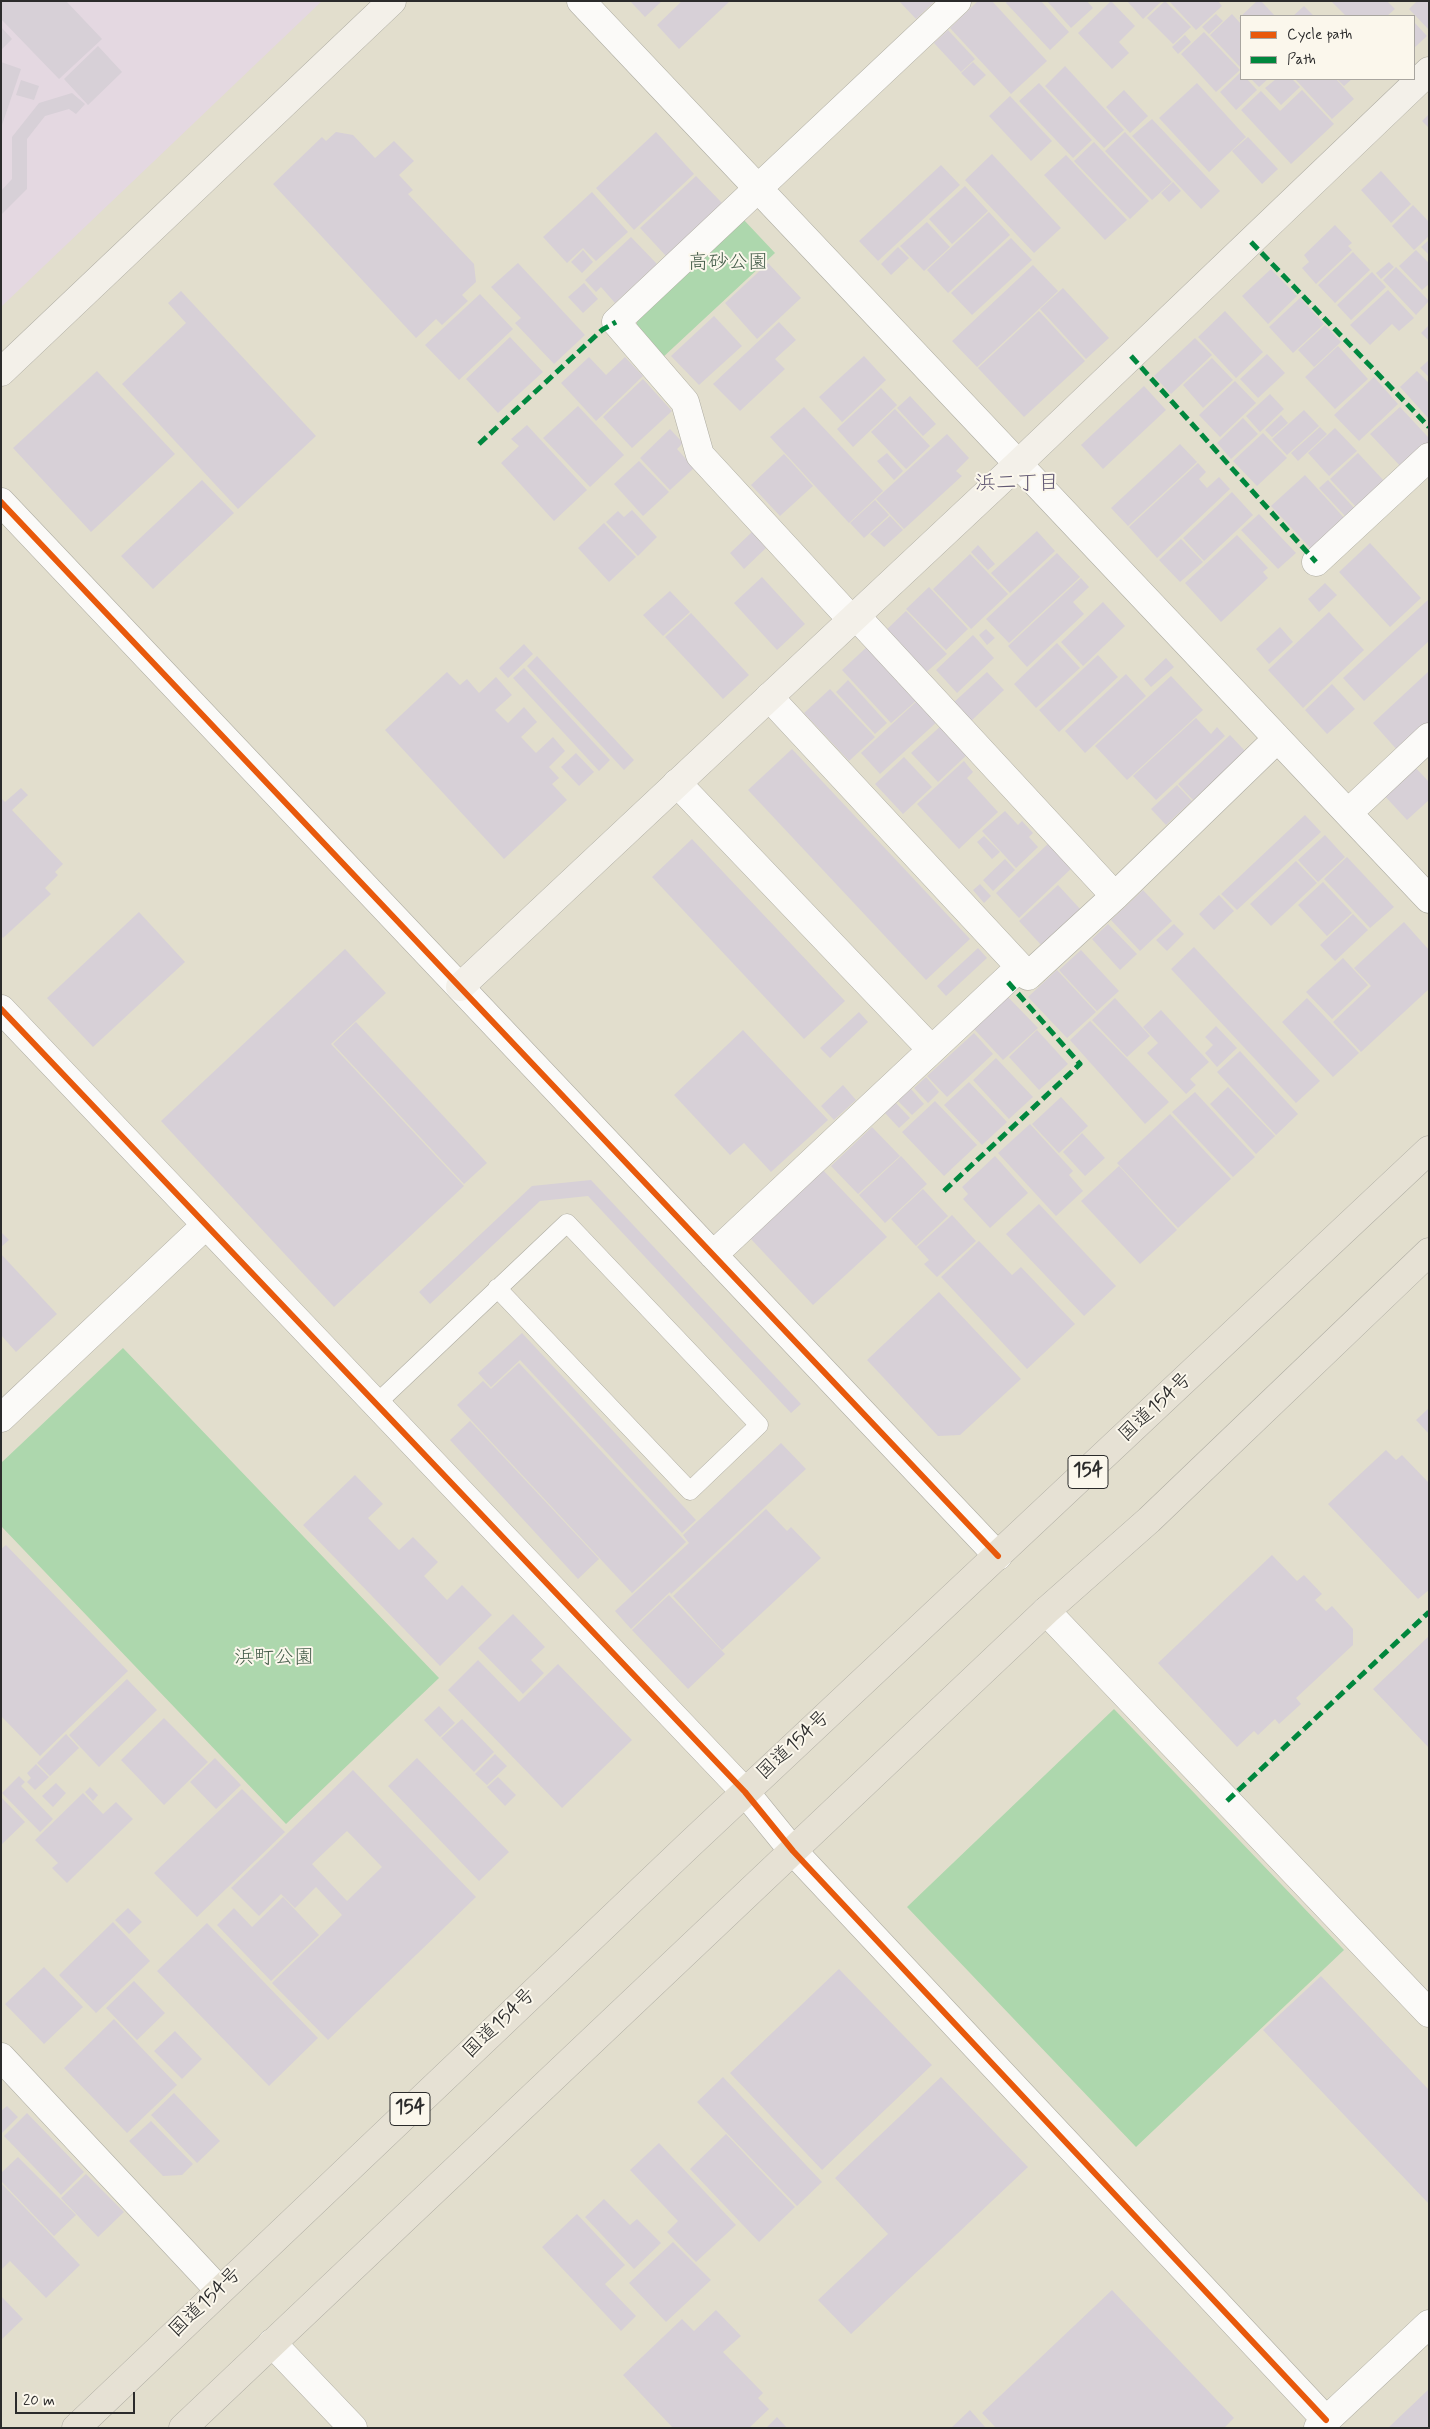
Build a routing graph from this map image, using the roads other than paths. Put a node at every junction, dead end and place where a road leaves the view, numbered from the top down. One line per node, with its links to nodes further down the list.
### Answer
1 (392, 1): 6 (street)
2 (581, 1): 5 (street)
3 (957, 1): 5 (street)
4 (1429, 71): 8 (street)
5 (757, 188): 8 (street); 11 (street)
6 (1, 372)
7 (1429, 457): 10 (street)
8 (1018, 464): 11 (street); 14 (street)
9 (1, 502): 20 (street)
10 (1316, 562)
11 (854, 618): 12 (street); 17 (street)
12 (769, 697): 15 (street); 19 (street)
13 (1429, 737): 16 (street)
14 (1277, 739): 16 (street); 17 (street)
15 (677, 783): 20 (street); 22 (street)
16 (1348, 813): 18 (street)
17 (1115, 896): 19 (street)
18 (1429, 899)
19 (1020, 967): 22 (street)
20 (460, 987): 26 (street)
21 (1, 1009): 24 (street)
22 (931, 1049): 26 (street)
23 (1429, 1150): 30 (highway, 国道154号 / 154)
24 (206, 1225): 28 (street); 29 (street)
25 (1429, 1252): 31 (highway)
26 (713, 1255): 30 (street)
27 (497, 1288): 27 (lane); 28 (lane)
28 (376, 1404): 32 (street)
29 (1, 1418)
30 (998, 1556): 32 (highway, 国道154号 / 154)
31 (1046, 1611): 33 (highway); 34 (street)
32 (745, 1792): 33 (street); 36 (highway, 国道154号 / 154)
33 (793, 1851): 38 (highway); 39 (street)
34 (1429, 2013)
35 (1, 2056): 36 (street)
36 (219, 2290): 40 (highway, 国道154号 / 154)
37 (1429, 2324): 39 (street)
38 (272, 2343): 41 (highway); 42 (street)
39 (1322, 2424)
40 (76, 2428)
41 (183, 2428)
42 (353, 2428)

